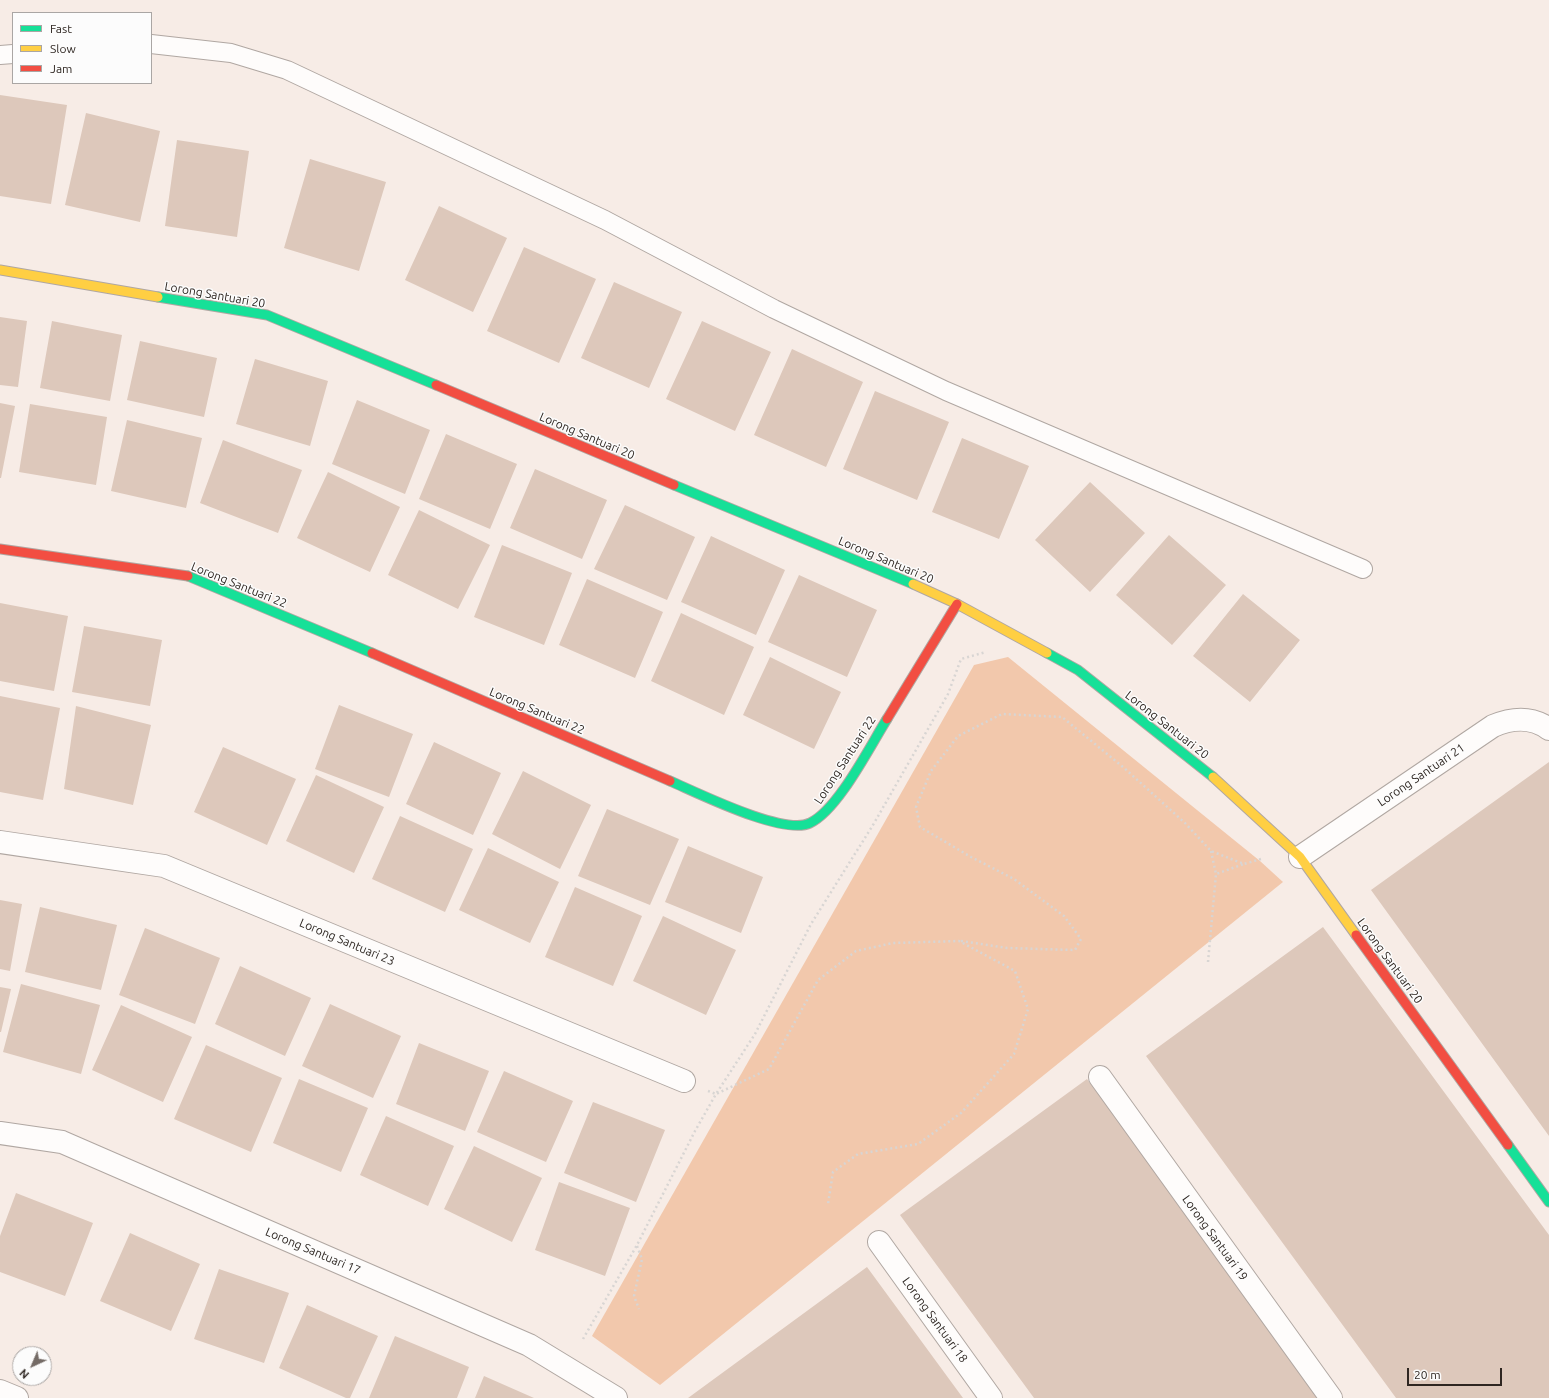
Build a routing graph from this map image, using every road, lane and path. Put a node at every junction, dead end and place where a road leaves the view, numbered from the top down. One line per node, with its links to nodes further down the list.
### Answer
1 (152, 44): 6 (lane)
2 (12, 54): 3 (lane)
3 (0, 55)
4 (0, 270): 7 (street, Lorong Santuari 20)
5 (0, 549): 7 (street, Lorong Santuari 22)
6 (1364, 569)
7 (957, 604): 12 (street, Lorong Santuari 20)
8 (992, 650): 19 (path)
9 (1549, 729): 12 (street, Lorong Santuari 21)
10 (0, 842): 18 (street, Lorong Santuari 23)
11 (1211, 851): 13 (path); 14 (path); 15 (path)
12 (1300, 857): 13 (path); 21 (street, Lorong Santuari 20)
13 (1244, 864): 14 (path)
14 (1216, 874): 16 (path)
15 (959, 941): 19 (path); 22 (path)
16 (1208, 962)
17 (1100, 1077): 31 (street, Lorong Santuari 19)
18 (684, 1081): 19 (path)
19 (716, 1094): 24 (path)
20 (0, 1133): 29 (street, Lorong Santuari 17)
21 (1549, 1202)
22 (828, 1204)
23 (879, 1242): 30 (street, Lorong Santuari 18)
24 (637, 1245): 25 (path); 26 (path)
25 (639, 1309)
26 (583, 1339)
27 (0, 1391): 28 (street)
28 (17, 1398)
29 (616, 1398)
30 (991, 1398)
31 (1331, 1398)

